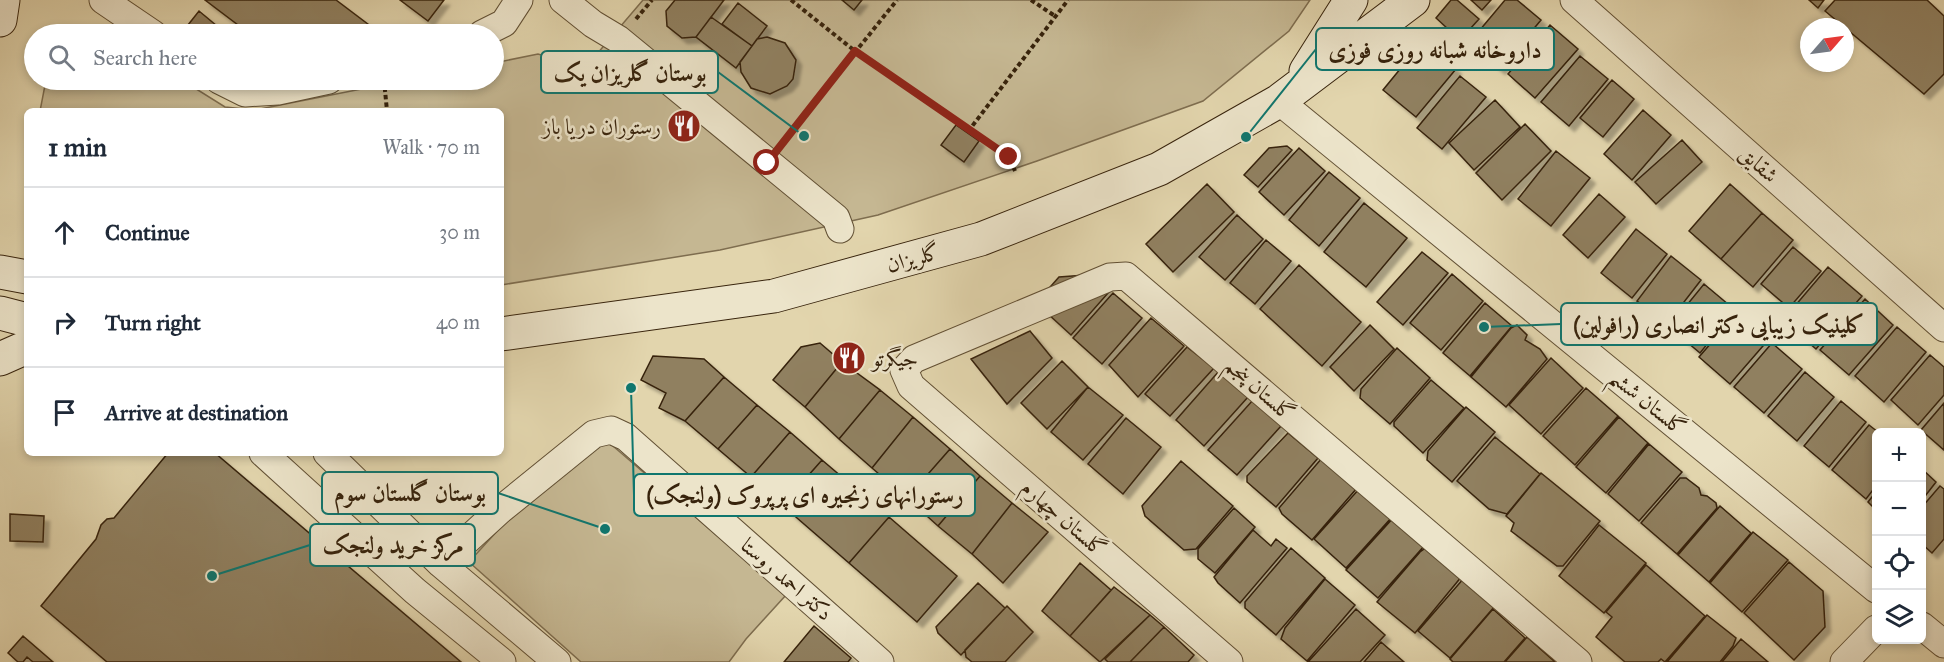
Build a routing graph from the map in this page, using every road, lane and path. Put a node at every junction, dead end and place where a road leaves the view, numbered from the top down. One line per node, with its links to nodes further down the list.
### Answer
1 (3, 0): 14 (street)
2 (103, 0): 16 (street)
3 (519, 0): 17 (street)
4 (563, 0): 25 (street)
5 (652, 0): 15 (path)
6 (791, 0): 18 (path)
7 (897, 0): 18 (path)
8 (1031, 0): 13 (path)
9 (1068, 0): 13 (path)
10 (1351, 0): 22 (street, گلریزان)
11 (1413, 0): 22 (street, گلریزان)
12 (1574, 0): 32 (street, شقایق)
13 (1055, 16): 24 (path)
14 (0, 20)
15 (635, 20)
16 (138, 24)
17 (502, 24)
18 (855, 51): 24 (path); 25 (path)
19 (239, 90): 20 (street)
20 (283, 90)
21 (385, 90): 23 (path)
22 (1287, 94): 33 (street, گلریزان); 40 (street, گلستان ششم)
23 (387, 108)
24 (970, 129): 26 (path)
25 (767, 163): 27 (street)
26 (1015, 171)
27 (840, 229)
28 (0, 272): 29 (street)
29 (24, 276)
30 (0, 313): 31 (street)
31 (24, 319)
32 (1944, 328)
33 (504, 334)
34 (24, 347): 35 (street)
35 (0, 359)
36 (904, 370): 47 (street, گلستان چهارم); 48 (street, گلستان پنجم)
37 (266, 456): 44 (street)
38 (330, 456): 39 (street)
39 (441, 564): 45 (street); 46 (street, دکتر احمد روستا)
40 (1872, 586)
41 (1926, 629): 43 (street)
42 (1872, 633): 49 (street)
43 (1944, 644)
44 (501, 662)
45 (557, 662)
46 (880, 662)
47 (1229, 662)
48 (1578, 662)
49 (1844, 662)

